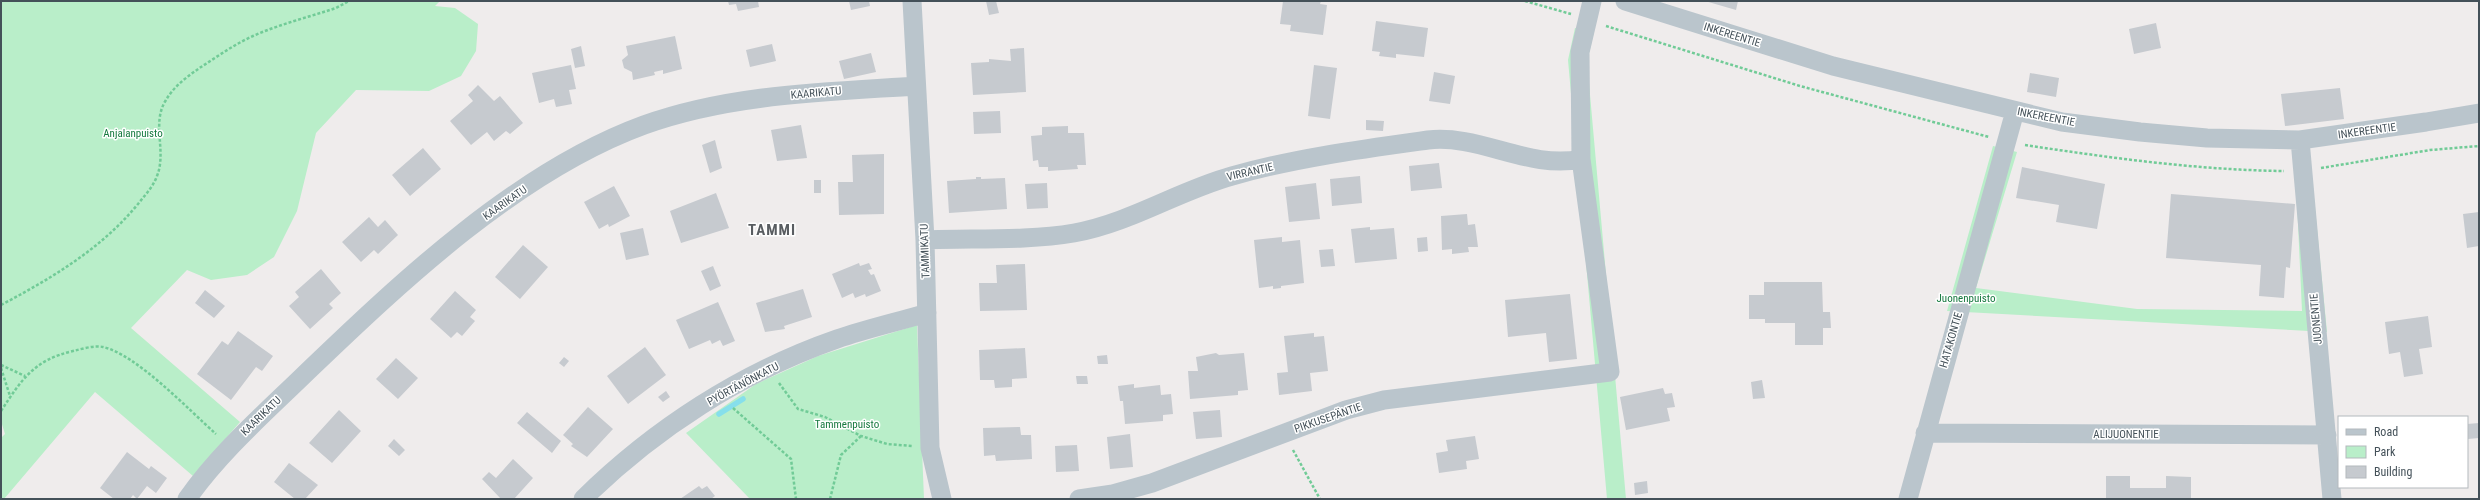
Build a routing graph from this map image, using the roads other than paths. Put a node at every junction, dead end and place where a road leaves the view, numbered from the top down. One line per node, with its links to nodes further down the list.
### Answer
1 (912, 1): 4 (street, TAMMIKATU)
2 (1592, 1): 8 (street)
3 (1625, 1): 5 (street, INKEREENTIE)
4 (916, 86): 9 (street, TAMMIKATU); 13 (street, KAARIKATU)
5 (2015, 112): 7 (street, INKEREENTIE); 11 (street, HATAKONTIE)
6 (2479, 113): 7 (street, INKEREENTIE)
7 (2300, 140): 12 (street, JUONENTIE)
8 (1580, 159): 9 (street, VIRRANTIE); 16 (street, PIKKUSEPÄNTIE)
9 (925, 240): 10 (street, TAMMIKATU)
10 (927, 314): 14 (street, PYÖRTÄNÖNKATU); 15 (street, TAMMIKATU)
11 (1925, 433): 12 (street, ALIJUONENTIE); 17 (street, HATAKONTIE)
12 (2327, 435): 18 (street, JUONENTIE)
13 (187, 499)
14 (583, 499)
15 (942, 499)
16 (1079, 499)
17 (1908, 499)
18 (2332, 499)

